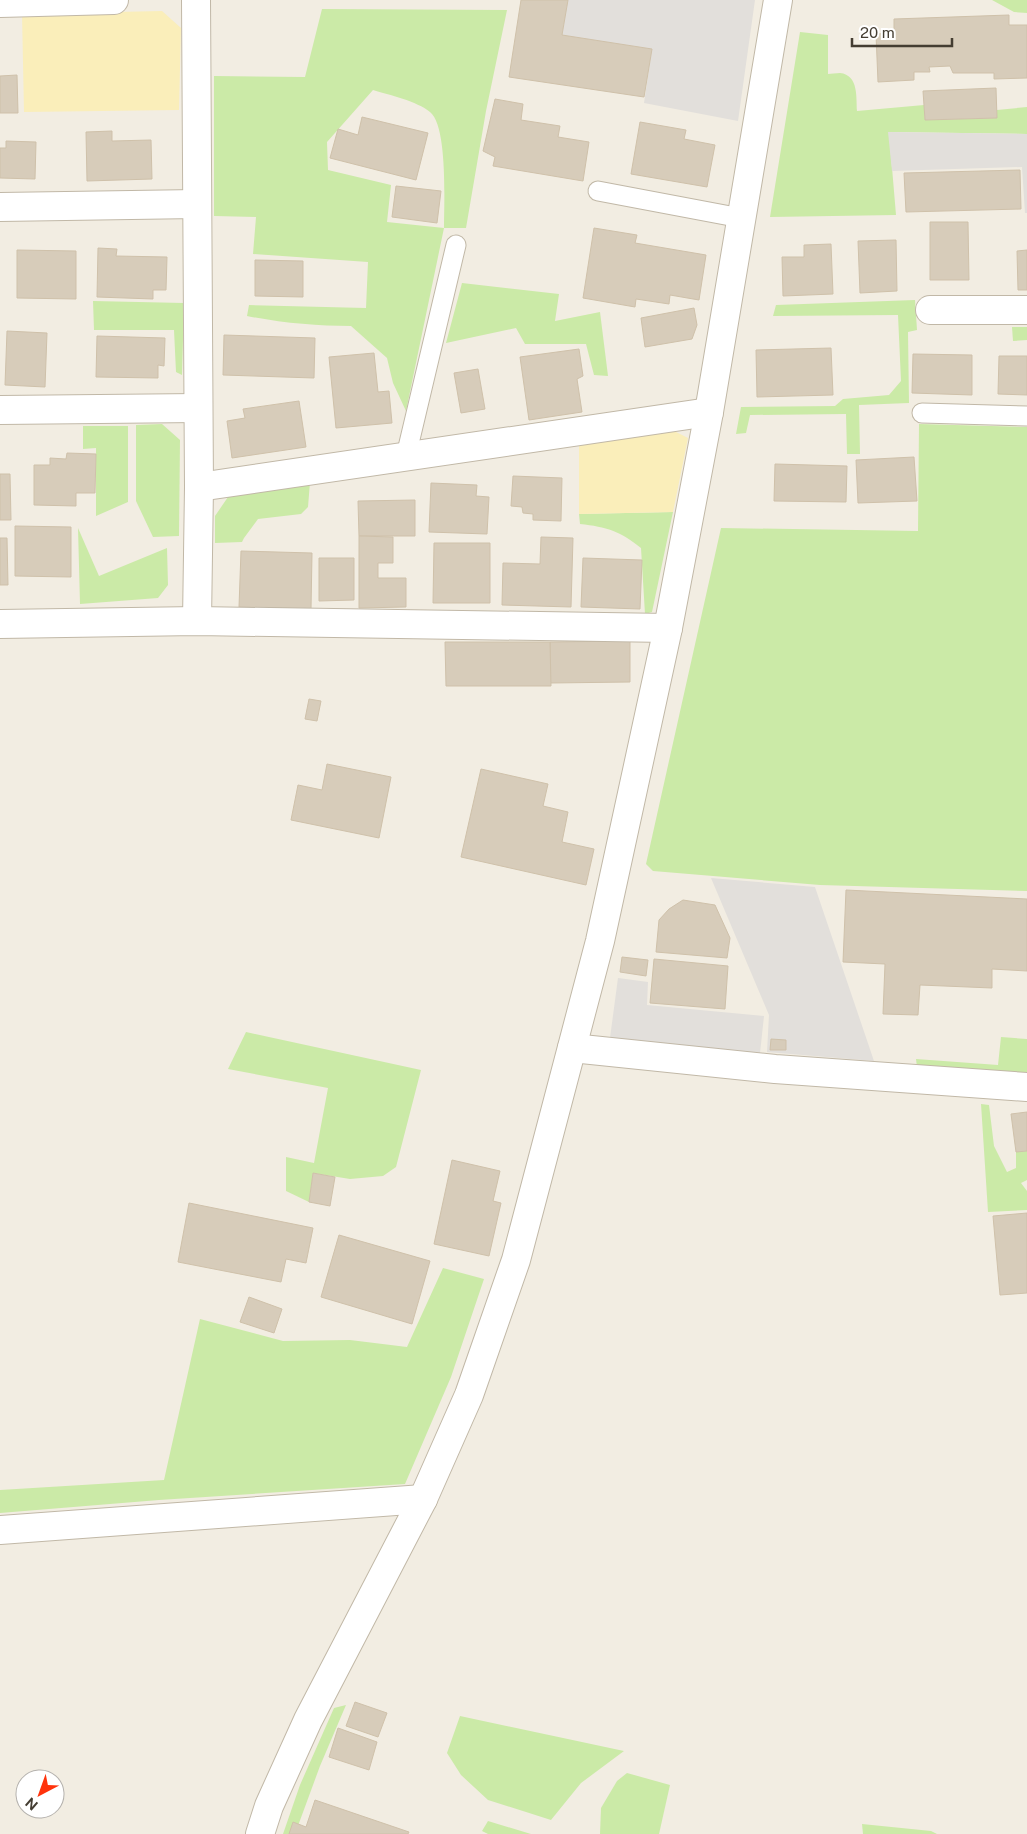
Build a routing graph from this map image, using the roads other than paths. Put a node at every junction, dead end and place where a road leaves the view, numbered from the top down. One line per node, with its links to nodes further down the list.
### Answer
1 (114, 0): 4 (street)
2 (196, 0): 6 (street)
3 (778, 0): 8 (street)
4 (0, 3)
5 (598, 191): 8 (lane)
6 (197, 204): 7 (street); 12 (street)
7 (0, 207)
8 (742, 218): 14 (street)
9 (456, 245): 17 (lane)
10 (930, 310): 11 (street)
11 (1027, 310)
12 (198, 408): 13 (street); 18 (street)
13 (0, 410)
14 (709, 412): 17 (street); 21 (street)
15 (922, 413): 16 (lane)
16 (1027, 416)
17 (406, 456): 18 (street)
18 (199, 487): 19 (street)
19 (196, 621): 20 (street); 21 (street)
20 (0, 624)
21 (668, 628): 22 (street)
22 (572, 1048): 23 (street); 24 (street)
23 (1027, 1087)
24 (423, 1498): 25 (street); 26 (street)
25 (0, 1530)
26 (260, 1834)

